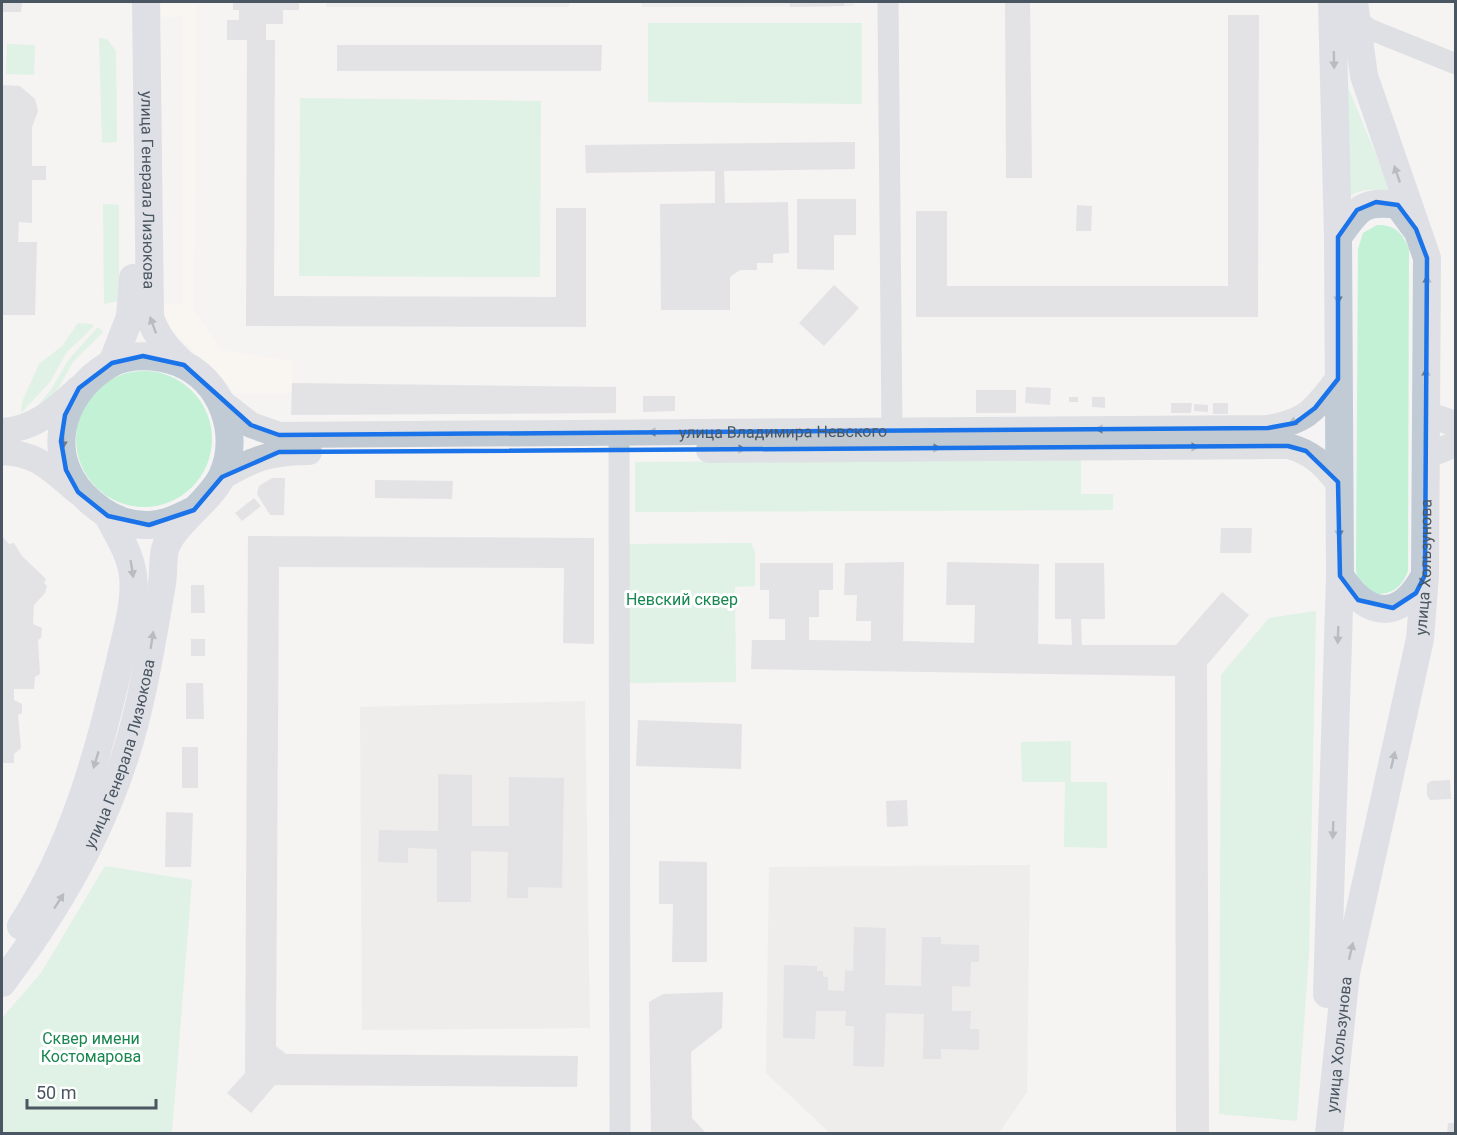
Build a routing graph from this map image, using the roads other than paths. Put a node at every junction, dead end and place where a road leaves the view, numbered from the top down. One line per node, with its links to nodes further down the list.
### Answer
1 (132, 2): 8 (main road, улица Генерала Лизюкова)
2 (146, 2): 9 (main road, улица Генерала Лизюкова, one-way to 2)
3 (888, 2): 15 (street)
4 (1347, 7): 5 (street); 6 (main road, улица Хользунова, one-way to 4); 7 (main road, улица Хользунова, one-way to 7)
5 (1455, 64)
6 (1416, 229): 7 (main road); 13 (main road, улица Хользунова, one-way to 6)
7 (1338, 237): 10 (main road, улица Хользунова, one-way to 10)
8 (112, 363): 9 (main road); 11 (main road)
9 (184, 365): 12 (main road)
10 (1338, 379): 15 (street, улица Владимира Невского, one-way to 15); 22 (main road, улица Хользунова)
11 (79, 388): 16 (street); 23 (main road, one-way to 23)
12 (220, 400): 17 (street, улица Владимира Невского); 21 (main road)
13 (1426, 414): 14 (street); 20 (main road, улица Хользунова)
14 (1455, 424)
15 (892, 430): 17 (street, улица Владимира Невского, one-way to 17)
16 (2, 431)
17 (619, 441): 21 (street, улица Владимира Невского); 22 (street, улица Владимира Невского, one-way to 22); 32 (street)
18 (1455, 444): 20 (street)
19 (2, 452): 23 (street)
20 (1426, 456): 26 (main road, улица Хользунова)
21 (222, 477): 24 (main road)
22 (1338, 482): 27 (main road, улица Хользунова, one-way to 27)
23 (78, 492): 25 (main road)
24 (194, 510): 25 (main road); 31 (main road, улица Генерала Лизюкова, one-way to 24)
25 (108, 516): 30 (main road, улица Генерала Лизюкова, one-way to 30)
26 (1425, 575): 27 (main road); 29 (main road, улица Хользунова, one-way to 26)
27 (1340, 576): 28 (main road, улица Хользунова, one-way to 28)
28 (1332, 866): 29 (main road); 33 (main road, улица Хользунова)
29 (1370, 868): 34 (main road, улица Хользунова, one-way to 29)
30 (2, 954)
31 (2, 983)
32 (620, 1134)
33 (1313, 1134)
34 (1329, 1134)

